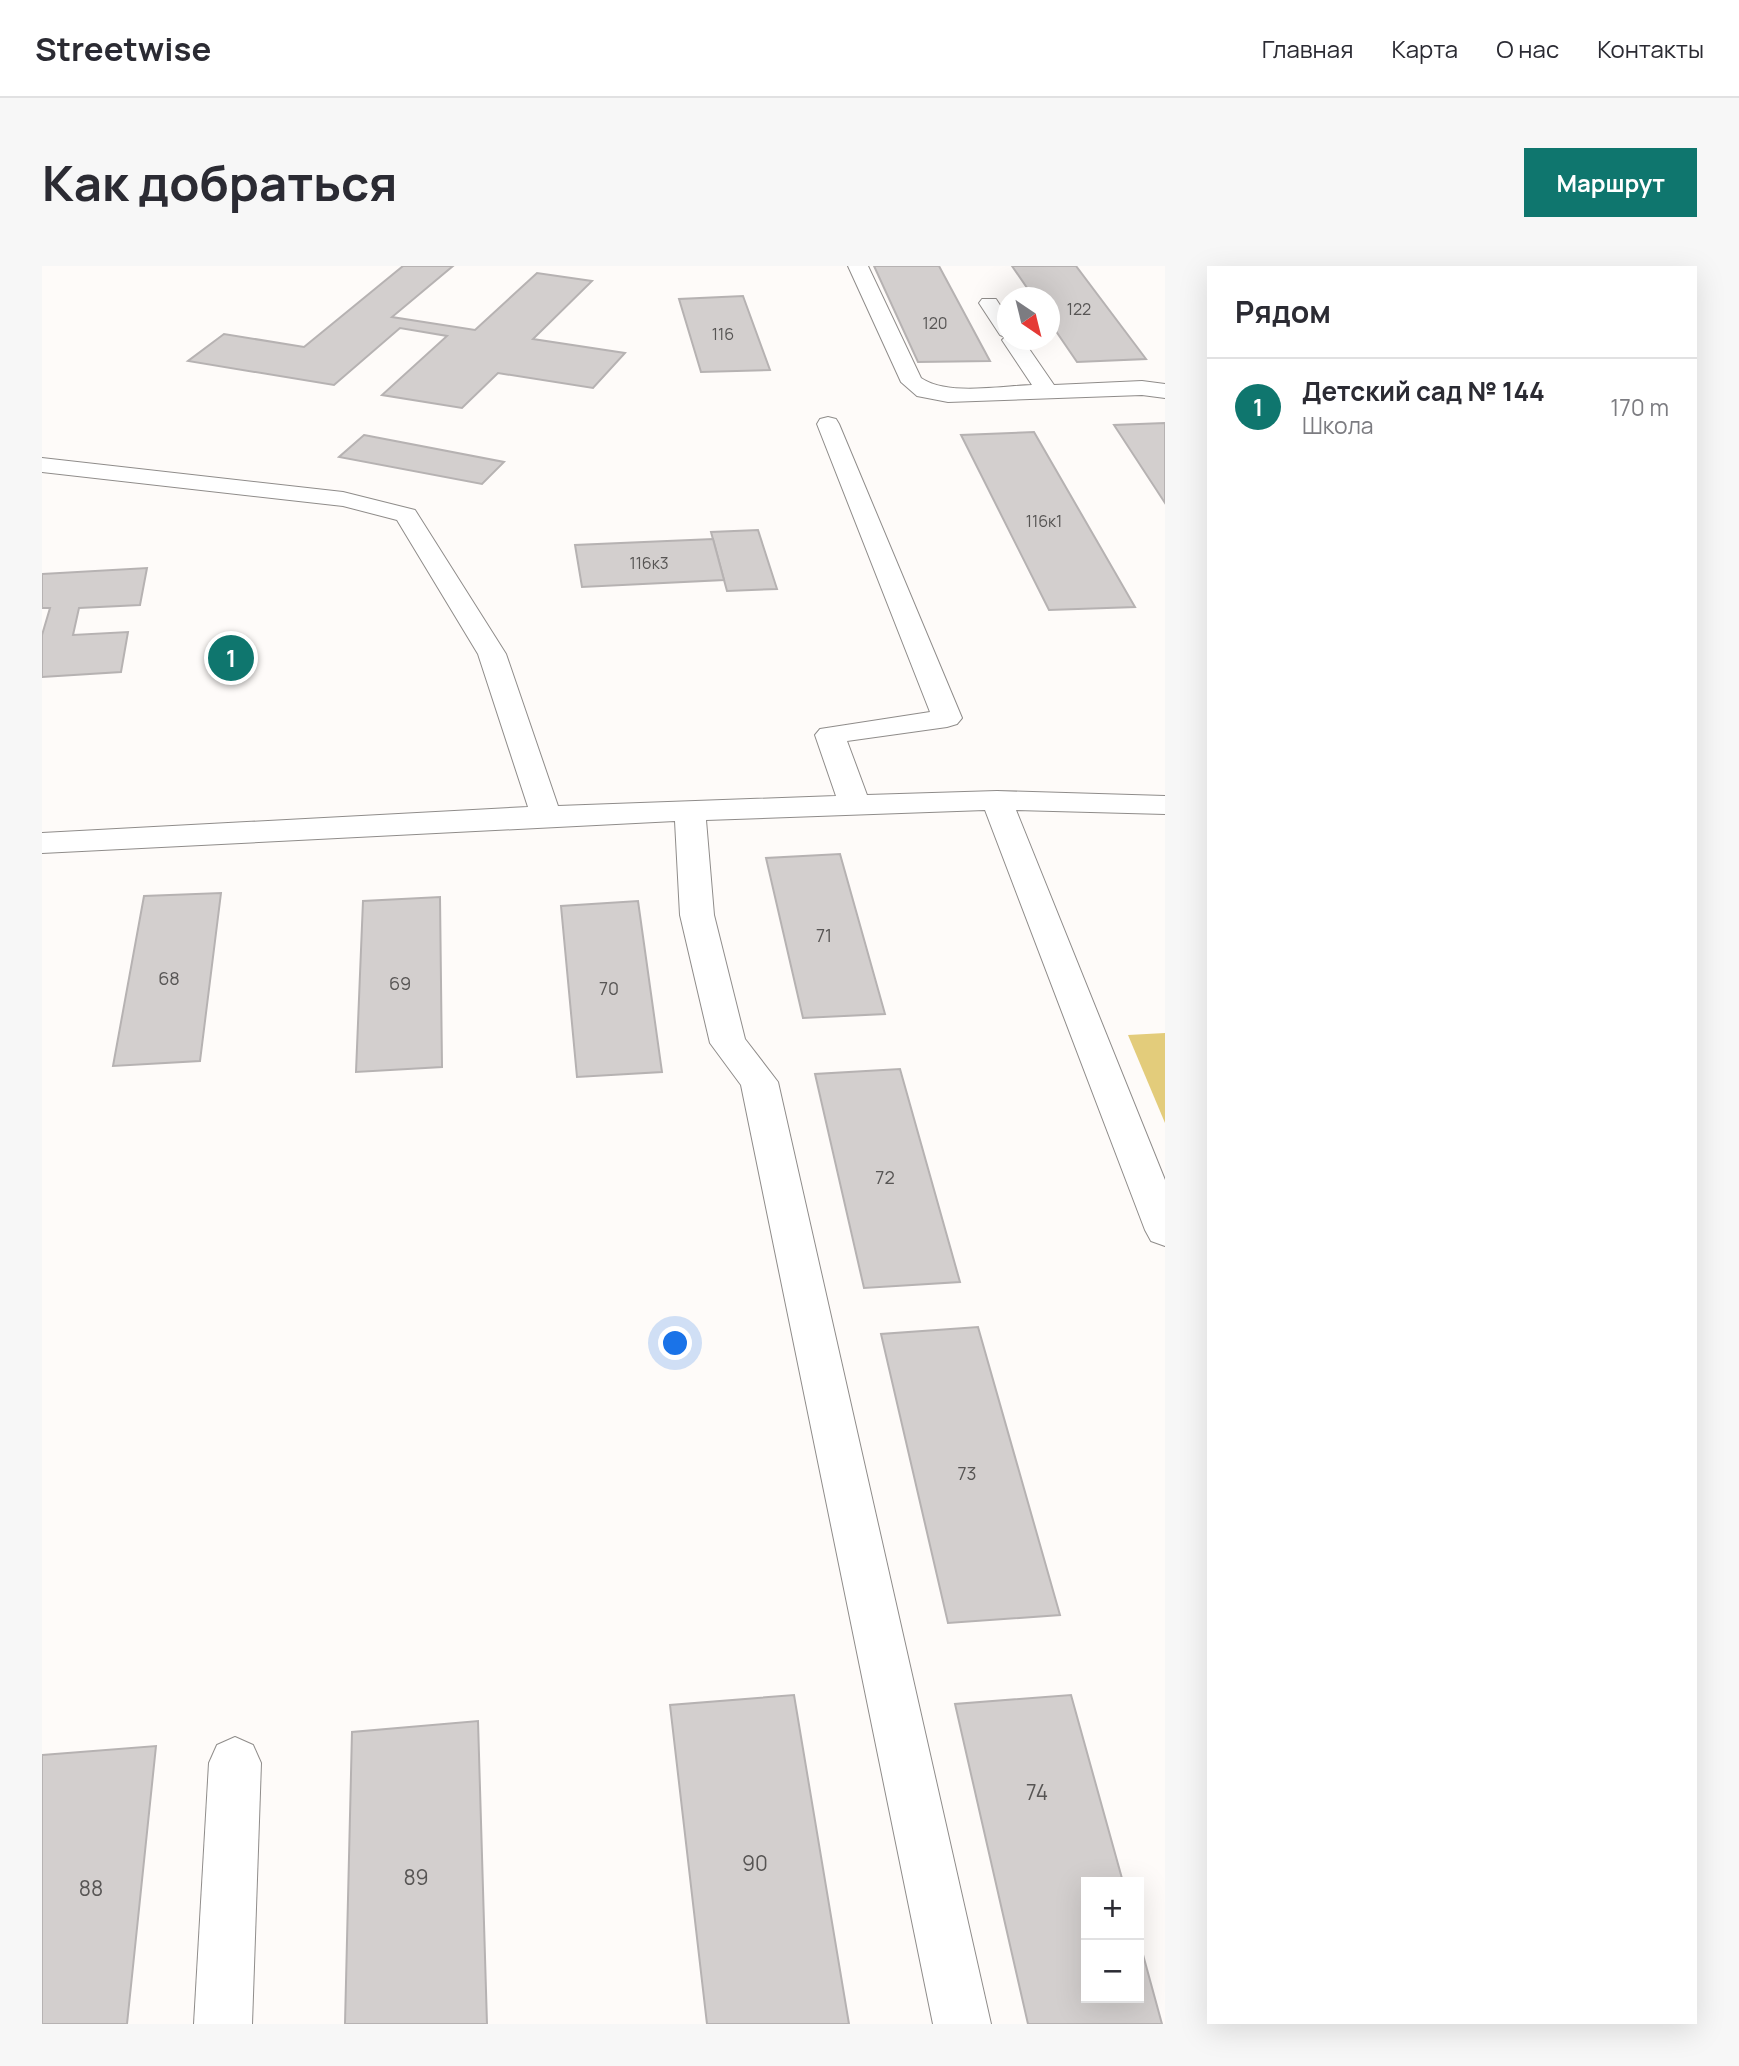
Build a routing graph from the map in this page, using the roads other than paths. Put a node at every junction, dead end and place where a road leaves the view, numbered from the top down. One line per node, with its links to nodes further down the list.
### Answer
1 (858, 266): 5 (street)
2 (989, 303): 3 (street)
3 (997, 315)
4 (1020, 350): 5 (street)
5 (1047, 391): 6 (street)
6 (1165, 391)
7 (828, 424): 10 (street)
8 (42, 465): 13 (street)
9 (997, 800): 10 (street); 11 (street); 15 (street)
10 (855, 805): 12 (street)
11 (1165, 805)
12 (690, 811): 13 (street); 18 (street)
13 (546, 817): 14 (street)
14 (42, 843)
15 (1165, 1230)
16 (235, 1763): 17 (street)
17 (223, 2024)
18 (962, 2024)

